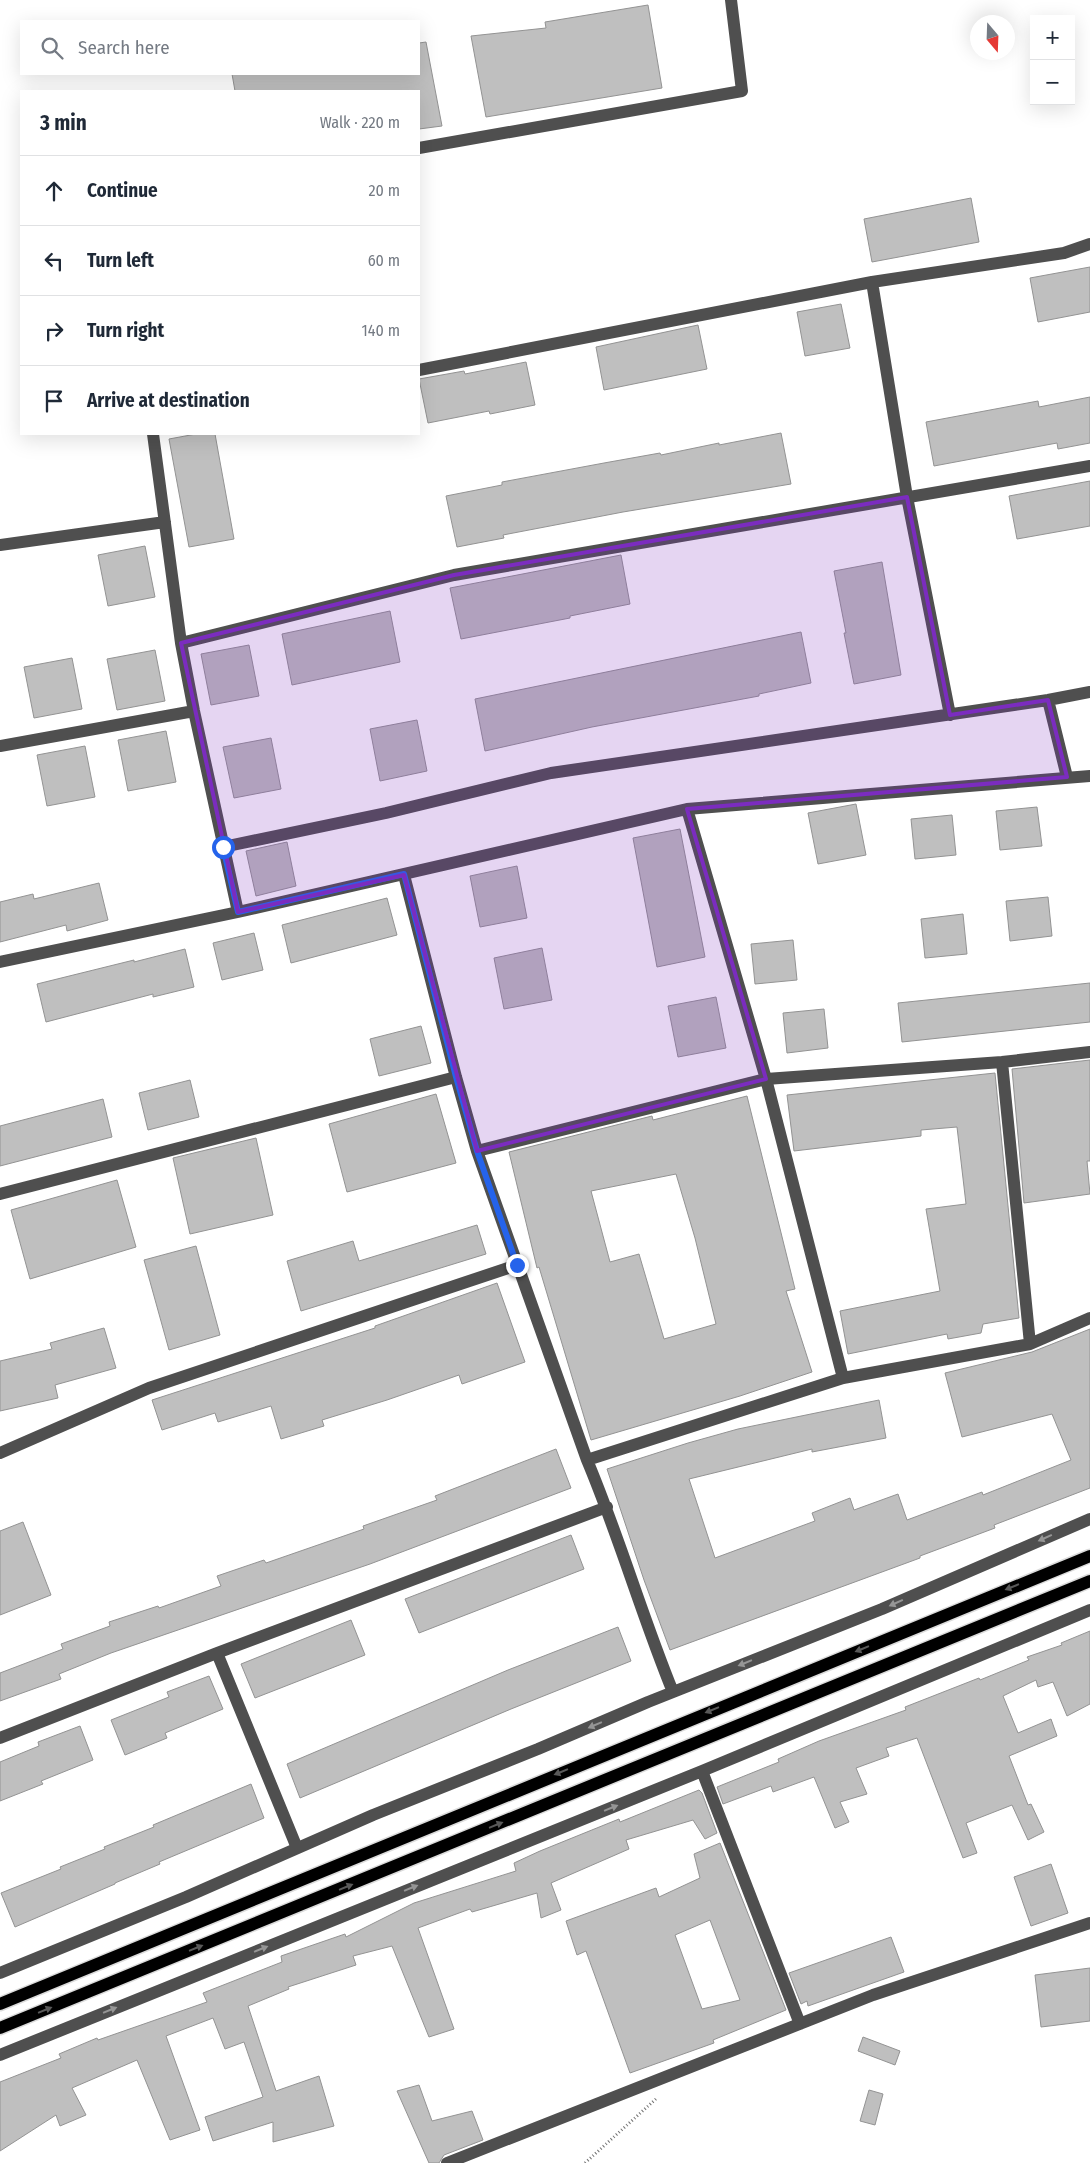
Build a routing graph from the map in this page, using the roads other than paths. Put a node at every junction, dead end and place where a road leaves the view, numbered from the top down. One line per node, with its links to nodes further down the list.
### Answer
1 (730, 0): 2 (street)
2 (420, 148)
3 (1090, 244): 4 (street)
4 (872, 282): 5 (street); 8 (street)
5 (420, 370)
6 (153, 435): 9 (street)
7 (1090, 466): 8 (street)
8 (907, 498): 11 (street); 15 (street)
9 (165, 522): 10 (street); 11 (street)
10 (0, 545)
11 (181, 643): 14 (street)
12 (1090, 692): 13 (street)
13 (1048, 700): 15 (street); 18 (street)
14 (194, 712): 16 (street); 20 (street)
15 (950, 714): 20 (street)
16 (0, 746)
17 (1090, 776): 18 (street)
18 (1067, 777): 19 (street)
19 (687, 809): 21 (street); 27 (street)
20 (223, 847): 22 (street)
21 (404, 874): 22 (street); 26 (street)
22 (238, 912): 23 (street)
23 (0, 962)
24 (1090, 1052): 25 (street)
25 (1002, 1062): 27 (street); 32 (street)
26 (456, 1077): 28 (street); 29 (street)
27 (766, 1079): 28 (street); 33 (street)
28 (477, 1151): 30 (street)
29 (0, 1194)
30 (517, 1265): 34 (street); 35 (street)
31 (1090, 1318): 32 (street)
32 (1030, 1344): 33 (street)
33 (843, 1378): 35 (street)
34 (0, 1453)
35 (587, 1460): 36 (street)
36 (607, 1507): 41 (street); 42 (street)
37 (1090, 1519): 42 (street, one-way to 42)
38 (1090, 1556): 48 (main road, one-way to 48)
39 (1090, 1581): 50 (main road, one-way to 39)
40 (1090, 1610): 44 (street)
41 (217, 1653): 43 (street); 45 (street)
42 (673, 1692): 45 (street, one-way to 45)
43 (0, 1738)
44 (702, 1771): 49 (street); 51 (street, one-way to 44)
45 (297, 1848): 47 (street)
46 (1090, 1923): 49 (street)
47 (0, 1973)
48 (0, 2004)
49 (800, 2024): 52 (street)
50 (0, 2028)
51 (0, 2054)
52 (447, 2163)

